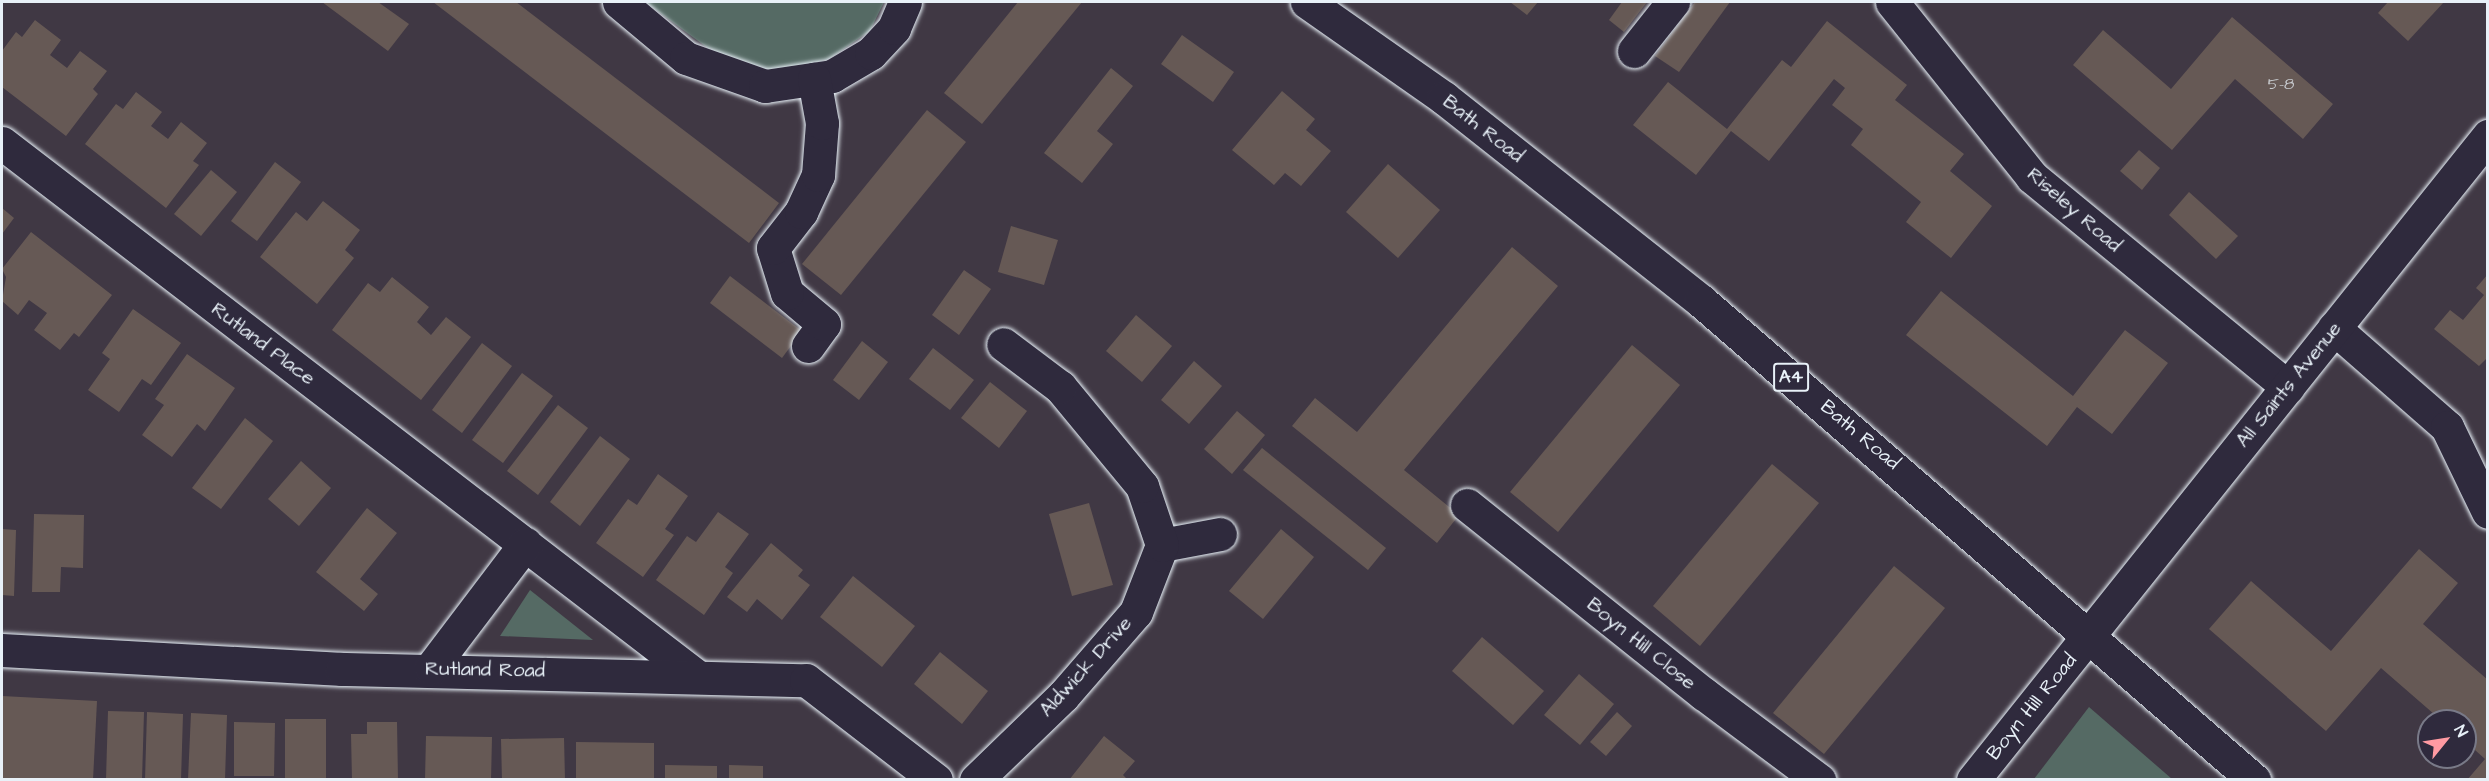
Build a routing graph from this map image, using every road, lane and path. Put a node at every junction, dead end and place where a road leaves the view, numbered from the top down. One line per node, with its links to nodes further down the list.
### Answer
1 (619, 2): 7 (street)
2 (905, 2): 7 (street)
3 (1307, 2): 19 (street, Bath Road / A4)
4 (1673, 2): 6 (street)
5 (1892, 2): 13 (street, Riseley Road)
6 (1634, 51)
7 (814, 79): 12 (street)
8 (2487, 136): 10 (street, All Saints Avenue)
9 (2, 143): 17 (street, Rutland Place)
10 (2334, 328): 13 (street, All Saints Avenue); 15 (street)
11 (1004, 345): 18 (street)
12 (808, 346)
13 (2288, 387): 19 (street, All Saints Avenue)
14 (1467, 505): 25 (street, Boyn Hill Close)
15 (2487, 512)
16 (1220, 534): 18 (street)
17 (525, 544): 21 (street); 22 (street, Rutland Place)
18 (1162, 545): 24 (street, Aldwick Drive)
19 (2090, 634): 26 (street, Boyn Hill Road); 27 (street, Bath Road / A4)
20 (2, 650): 21 (street, Rutland Road)
21 (431, 668): 22 (street, Rutland Road)
22 (695, 675): 23 (street, Rutland Road)
23 (936, 780)
24 (976, 780)
25 (1819, 780)
26 (1973, 780)
27 (2254, 780)

